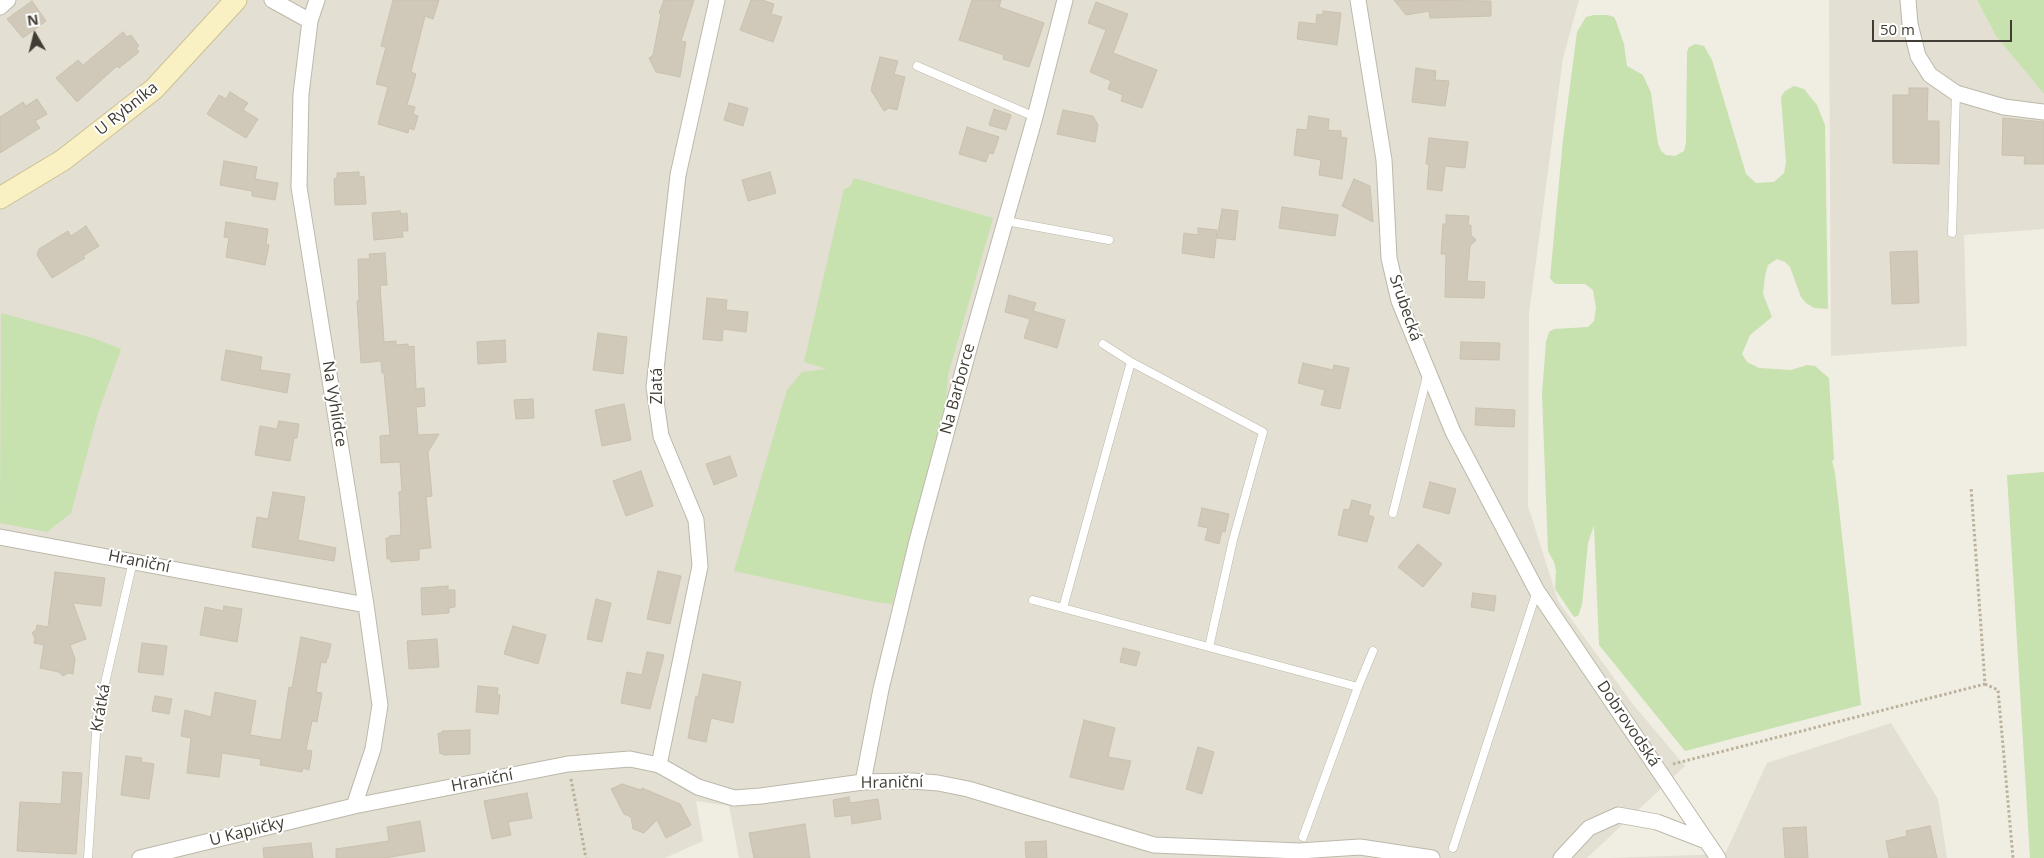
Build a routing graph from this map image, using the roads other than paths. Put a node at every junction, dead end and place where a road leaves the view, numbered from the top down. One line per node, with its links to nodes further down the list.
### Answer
1 (8, 0): 9 (street)
2 (236, 0): 15 (street, U Rybníka)
3 (272, 0): 10 (street)
4 (317, 0): 10 (street, Na Vyhlídce)
5 (717, 0): 32 (street, Zlatá)
6 (1065, 0): 14 (street, Na Barborce)
7 (1358, 0): 21 (street, Srubecká)
8 (1908, 0): 12 (street)
9 (0, 7)
10 (310, 21): 27 (street, Na Vyhlídce)
11 (917, 66): 14 (lane)
12 (1956, 93): 13 (street); 17 (lane)
13 (2044, 112)
14 (1035, 117): 16 (street, Na Barborce)
15 (0, 198)
16 (1006, 221): 18 (lane); 33 (street, Na Barborce)
17 (1952, 233)
18 (1109, 240)
19 (1103, 344): 20 (lane)
20 (1131, 362): 28 (lane); 29 (lane)
21 (1429, 372): 22 (lane); 25 (street, Srubecká)
22 (1393, 513)
23 (0, 537): 24 (street, Hraniční)
24 (133, 561): 27 (street, Hraniční); 38 (lane, Krátká)
25 (1537, 591): 36 (street, Dobrovodská); 37 (lane)
26 (1033, 600): 28 (lane)
27 (366, 605): 34 (street, Na Vyhlídce)
28 (1063, 608): 29 (lane)
29 (1209, 647): 31 (lane)
30 (1373, 651): 31 (lane)
31 (1358, 687): 35 (lane)
32 (659, 765): 33 (street, Hraniční); 34 (street, Hraniční)
33 (863, 782): 40 (street, Hraniční)
34 (354, 806): 39 (street, U Kapličky)
35 (1303, 837)
36 (1706, 841): 41 (street); 42 (street, Dobrovodská)
37 (1453, 848)
38 (88, 858)
39 (140, 858)
40 (1432, 858)
41 (1561, 858)
42 (1718, 858)

